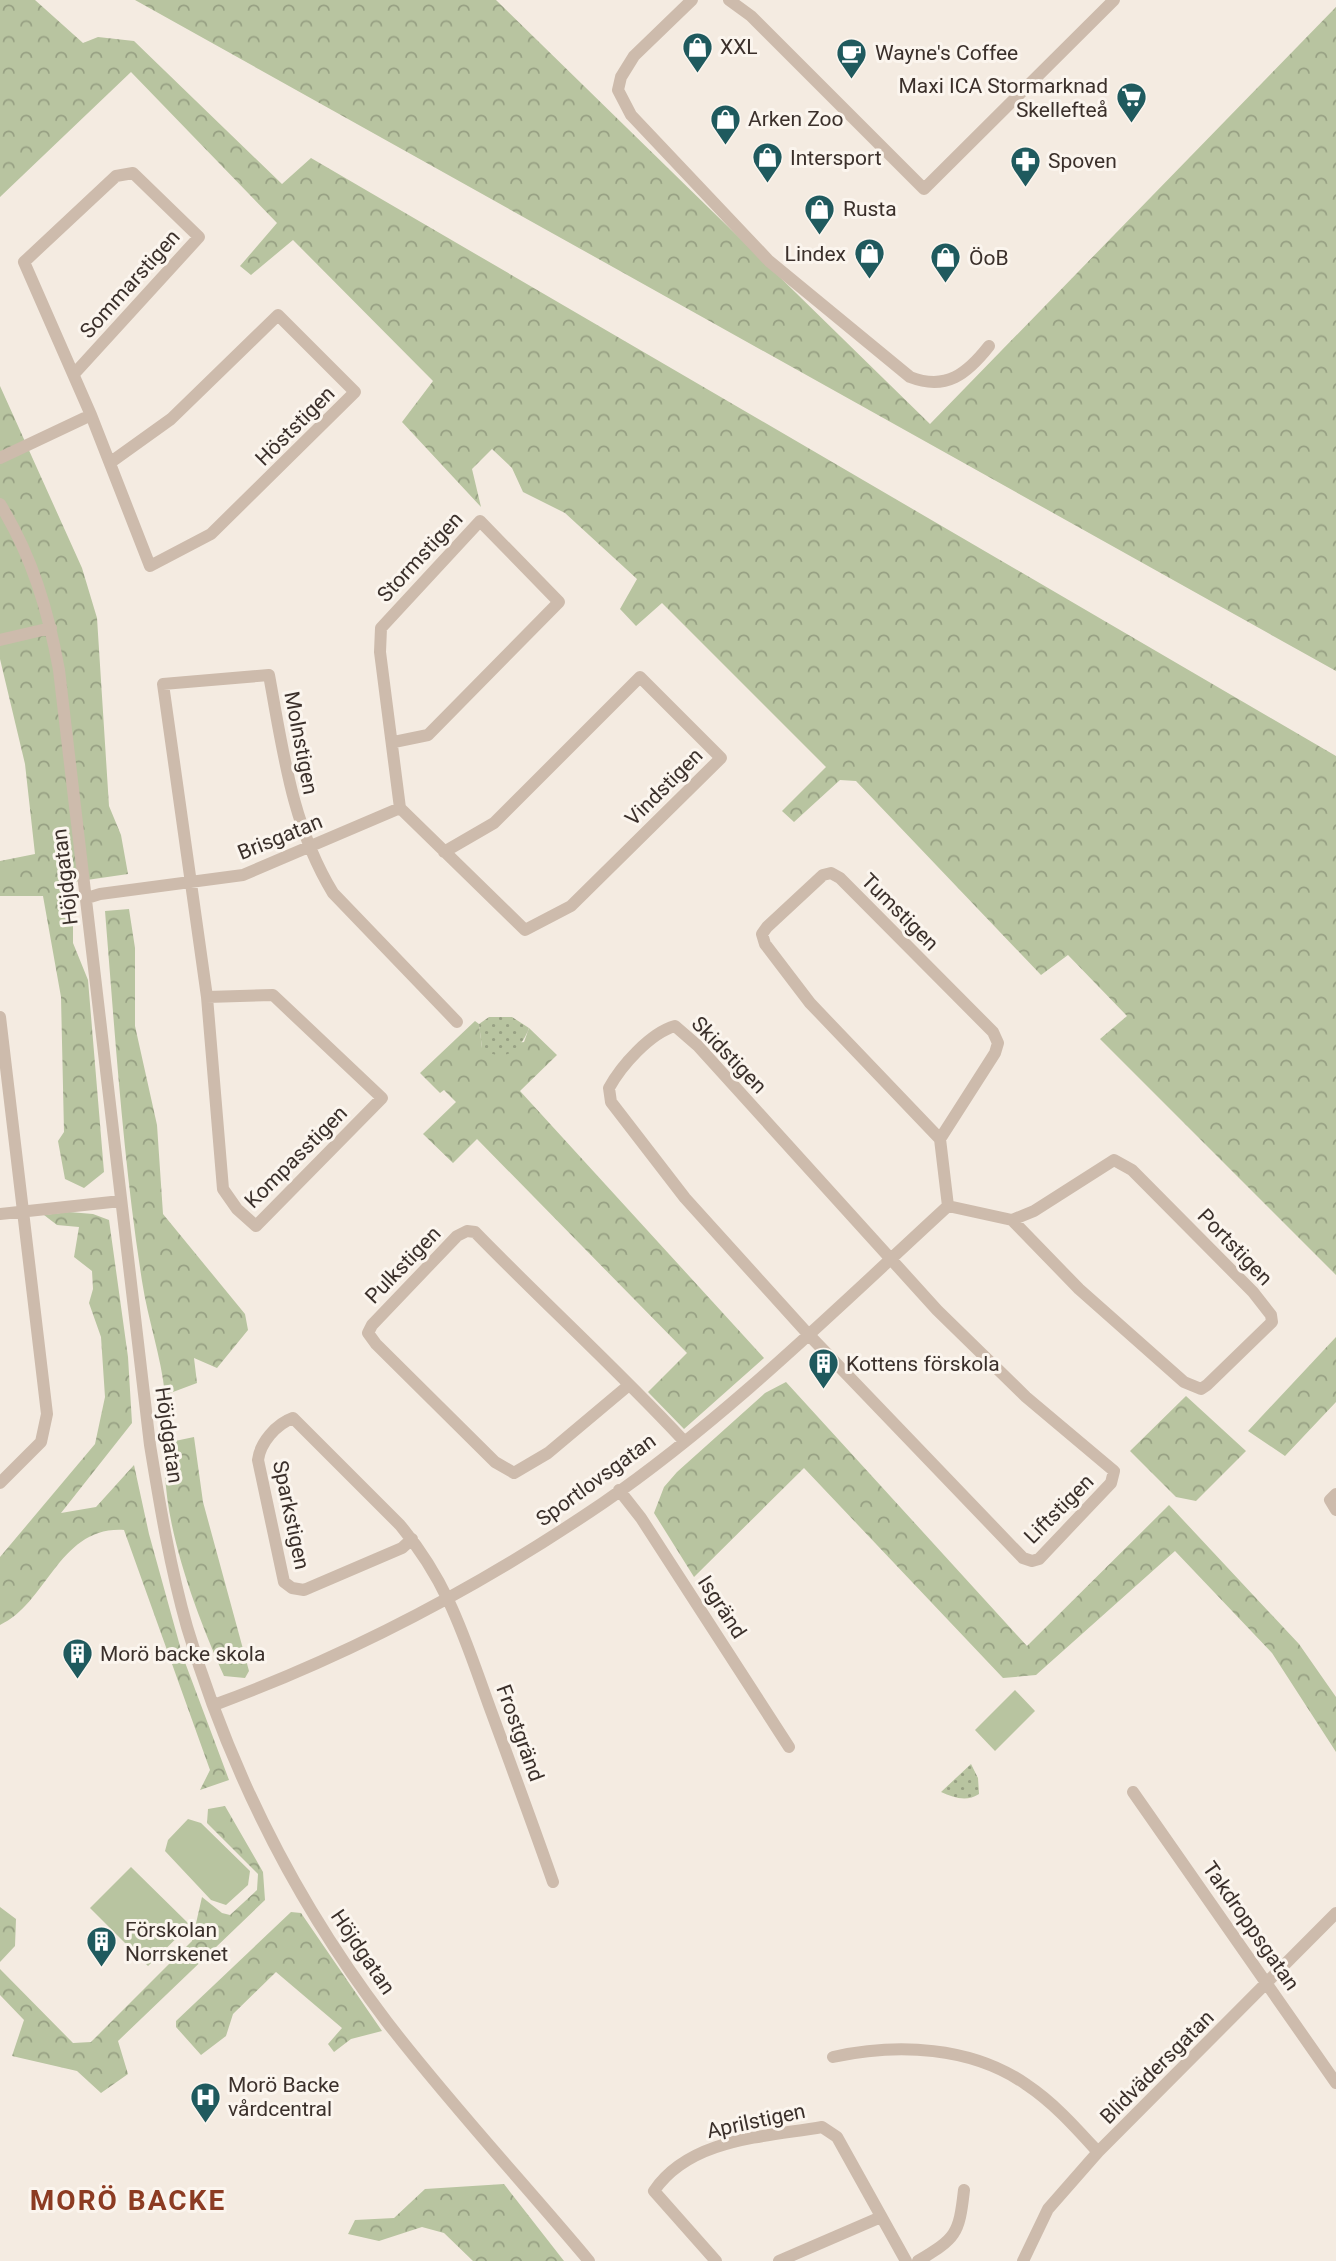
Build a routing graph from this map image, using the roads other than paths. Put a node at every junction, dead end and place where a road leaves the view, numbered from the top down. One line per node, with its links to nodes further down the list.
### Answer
1 (692, 0): 4 (street)
2 (729, 0): 3 (street)
3 (1114, 0)
4 (989, 346)
5 (74, 374): 5 (street, Sommarstigen); 6 (street, Sommarstigen)
6 (91, 415): 7 (street); 8 (street, Höststigen)
7 (0, 458)
8 (111, 462): 8 (street, Höststigen)
9 (0, 504): 10 (street, Höjdgatan)
10 (51, 628): 11 (street); 17 (street, Höjdgatan)
11 (0, 640)
12 (394, 742): 12 (street, Stormstigen); 13 (street, Stormstigen)
13 (400, 808): 14 (street, Brisgatan); 15 (street, Vindstigen)
14 (310, 846): 16 (street, Brisgatan); 16 (street, Molnstigen); 20 (street, Molnstigen)
15 (444, 852): 15 (street, Vindstigen)
16 (189, 882): 17 (street, Brisgatan); 18 (street, Kompasstigen)
17 (87, 898): 22 (street, Höjdgatan)
18 (207, 997): 18 (street, Kompasstigen)
19 (0, 1017): 24 (street)
20 (457, 1022)
21 (940, 1139): 21 (street, Tumstigen); 23 (street)
22 (121, 1201): 24 (street); 37 (street, Höjdgatan)
23 (948, 1206): 26 (street); 27 (street, Sportlovsgatan)
24 (23, 1212): 25 (street); 31 (street)
25 (0, 1214)
26 (1012, 1220): 26 (street, Portstigen)
27 (891, 1258): 28 (street, Sportlovsgatan); 28 (street, Skidstigen); 28 (street, Liftstigen)
28 (808, 1334): 30 (street, Sportlovsgatan)
29 (629, 1385): 29 (street, Pulkstigen); 30 (street, Pulkstigen)
30 (683, 1440): 32 (street, Sportlovsgatan)
31 (0, 1483)
32 (619, 1490): 36 (street, Sportlovsgatan); 38 (street, Isgränd)
33 (1336, 1494): 34 (street)
34 (1336, 1510)
35 (412, 1539): 35 (street, Sparkstigen); 36 (street, Sparkstigen)
36 (450, 1598): 37 (street, Sportlovsgatan); 40 (street, Frostgränd)
37 (214, 1705): 48 (street, Höjdgatan)
38 (789, 1747)
39 (1133, 1792): 42 (street, Takdroppsgatan)
40 (553, 1882)
41 (1336, 1913): 42 (street, Blidvädersgatan)
42 (1267, 1984): 44 (street, Takdroppsgatan); 45 (street, Blidvädersgatan)
43 (833, 2057): 45 (street)
44 (1336, 2083)
45 (1098, 2152): 53 (street, Blidvädersgatan)
46 (964, 2190): 52 (street)
47 (881, 2217): 49 (street, Aprilstigen); 50 (street); 51 (street, Aprilstigen)
48 (589, 2261)
49 (716, 2261)
50 (779, 2261)
51 (906, 2261)
52 (918, 2261)
53 (1023, 2261)

